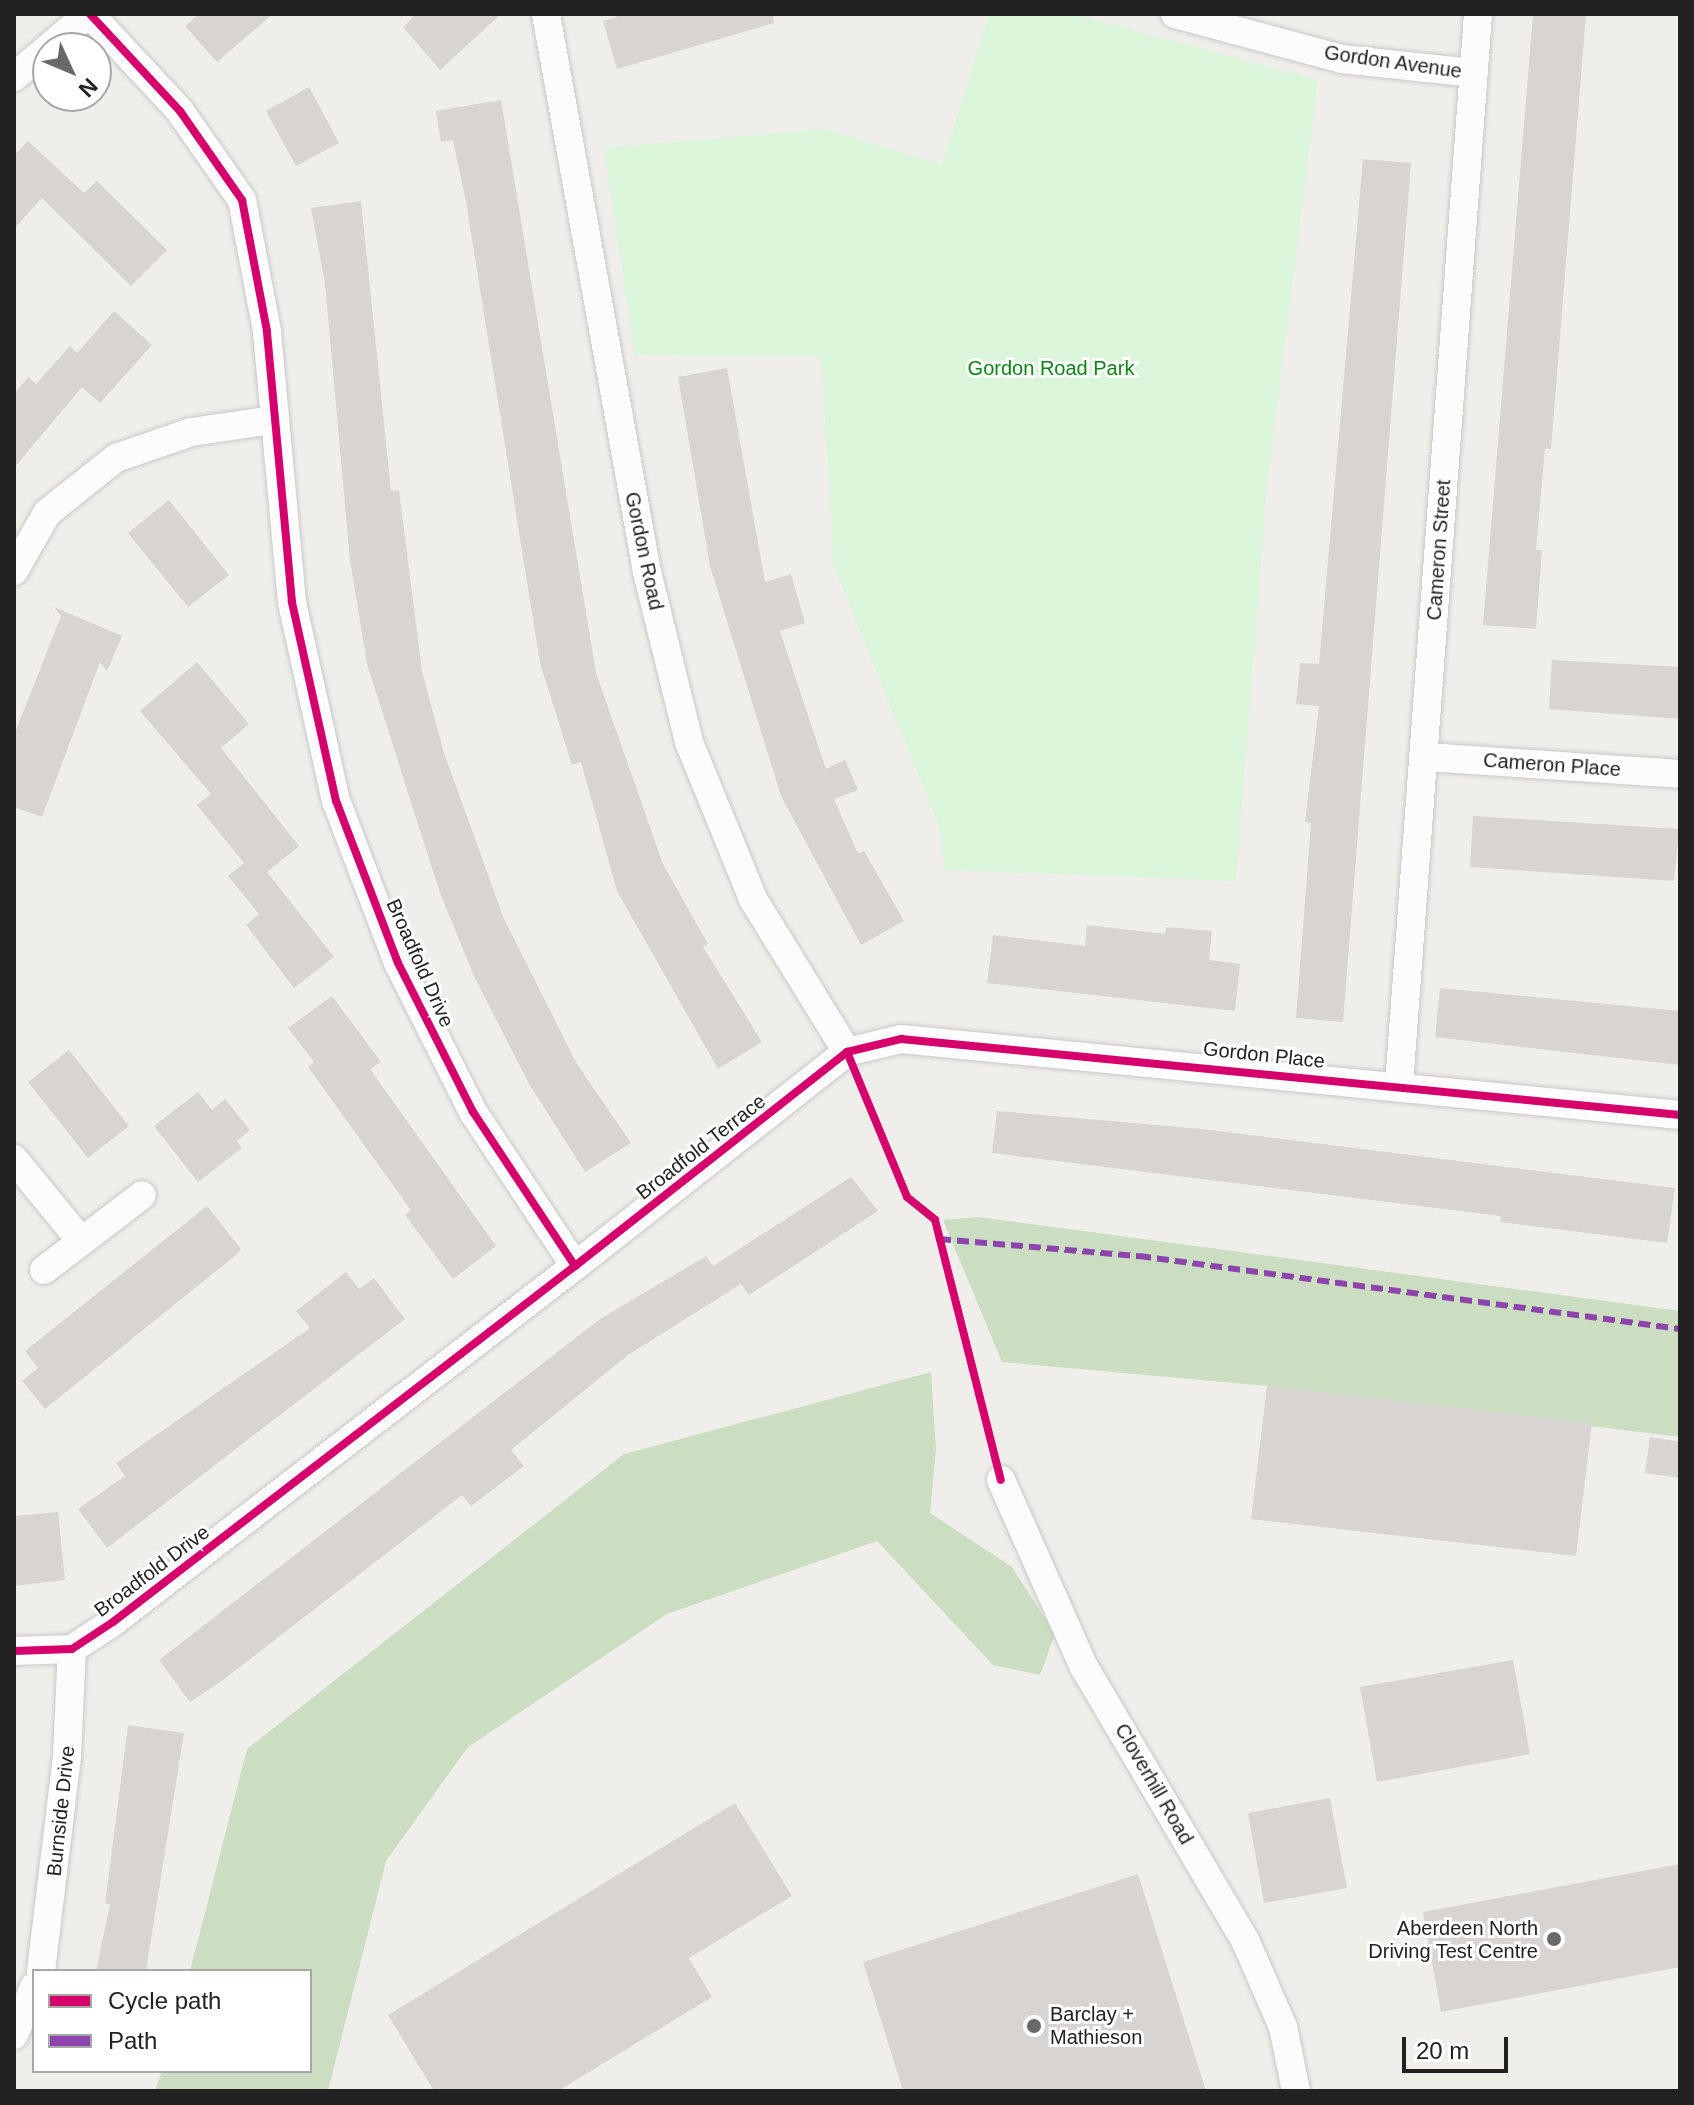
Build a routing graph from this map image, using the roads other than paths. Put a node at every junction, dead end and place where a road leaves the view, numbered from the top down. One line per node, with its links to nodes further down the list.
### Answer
1 (89, 14): 5 (street); 9 (street, Broadfold Drive)
2 (546, 14): 13 (street, Gordon Road)
3 (1175, 14): 7 (street, Gordon Avenue)
4 (1478, 14): 7 (street, Cameron Street)
5 (67, 32)
6 (32, 62): 8 (street)
7 (1472, 73): 11 (street, Cameron Street)
8 (14, 77)
9 (273, 420): 10 (street); 19 (street, Broadfold Drive)
10 (14, 571)
11 (1425, 757): 12 (street, Cameron Place); 14 (street, Cameron Street)
12 (1680, 774)
13 (847, 1052): 14 (street, Gordon Place); 19 (street, Broadfold Terrace)
14 (1399, 1085): 15 (street, Gordon Place)
15 (1680, 1115)
16 (14, 1159): 18 (street)
17 (142, 1195): 18 (street)
18 (81, 1241): 20 (street)
19 (575, 1266): 22 (street, Broadfold Drive)
20 (44, 1270)
21 (1001, 1480): 27 (street, Cloverhill Road)
22 (72, 1649): 23 (street); 24 (street, Burnside Drive)
23 (14, 1651)
24 (41, 1969)
25 (32, 1992): 26 (street)
26 (14, 2035)
27 (1296, 2091)

